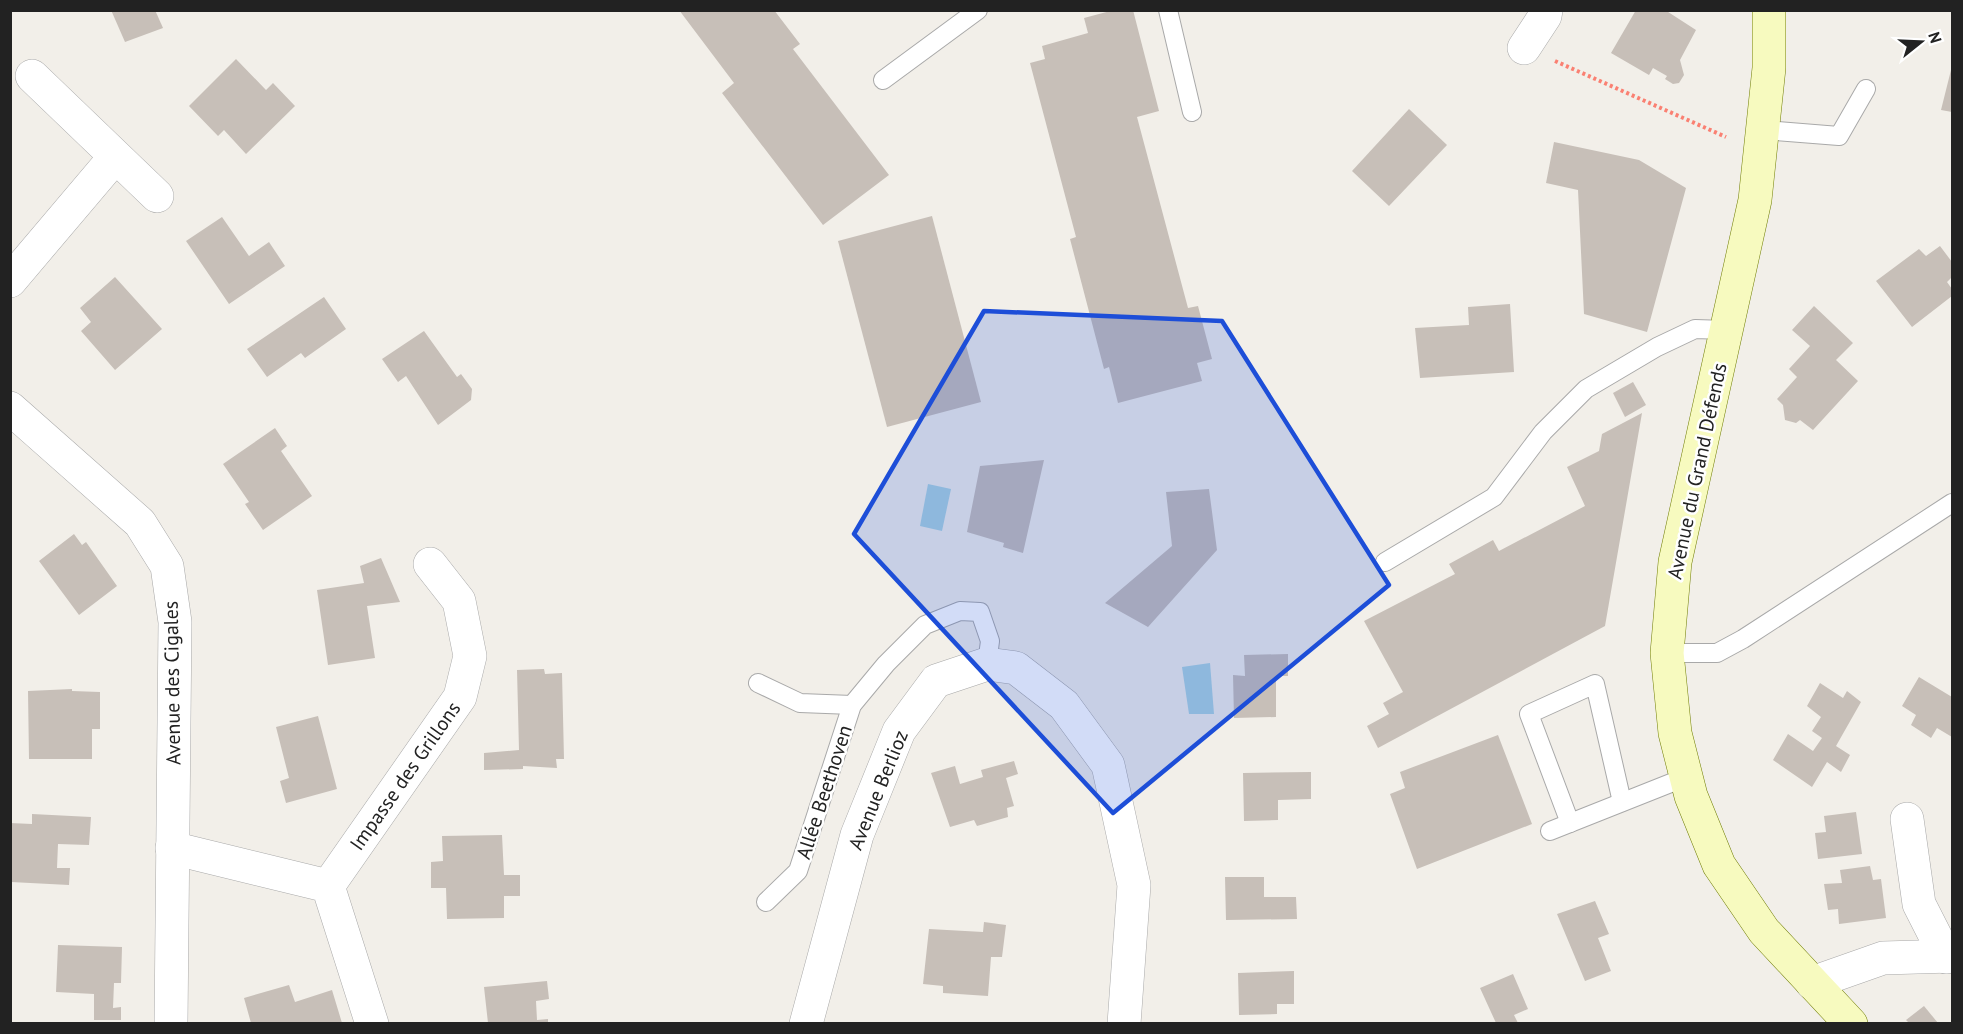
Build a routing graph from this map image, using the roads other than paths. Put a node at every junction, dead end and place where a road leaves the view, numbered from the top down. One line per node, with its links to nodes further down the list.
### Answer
1 (978, 10): 7 (lane)
2 (1168, 10): 9 (lane)
3 (1546, 10): 5 (street)
4 (1769, 10): 10 (street, Avenue du Grand Défends)
5 (1524, 48)
6 (32, 76): 11 (street)
7 (883, 80)
8 (1866, 89): 10 (lane)
9 (1192, 112)
10 (1763, 142): 14 (street, Avenue du Grand Défends)
11 (115, 157): 12 (street); 13 (street)
12 (157, 196)
13 (10, 281)
14 (1726, 330): 17 (lane); 19 (street, Avenue du Grand Défends)
15 (10, 408): 28 (street, Avenue des Cigales)
16 (1953, 503): 19 (lane)
17 (1385, 562)
18 (430, 564): 29 (street, Impasse des Grillons)
19 (1667, 654): 23 (street, Avenue du Grand Défends)
20 (987, 664): 22 (lane, Allée Beethoven); 35 (street, Avenue Berlioz); 36 (street, Avenue Berlioz)
21 (759, 682): 22 (lane, Allée Beethoven)
22 (852, 705): 30 (lane, Allée Beethoven)
23 (1686, 777): 24 (lane); 32 (street, Avenue du Grand Défends)
24 (1622, 802): 26 (lane); 26 (lane)
25 (1907, 819): 31 (street)
26 (1570, 824): 27 (lane)
27 (1550, 831)
28 (172, 848): 29 (street); 33 (street, Avenue des Cigales)
29 (328, 886): 34 (street)
30 (766, 902)
31 (1949, 957): 32 (street)
32 (1812, 983): 37 (street, Avenue du Grand Défends)
33 (171, 1023)
34 (372, 1023)
35 (806, 1023)
36 (1124, 1023)
37 (1851, 1023)

